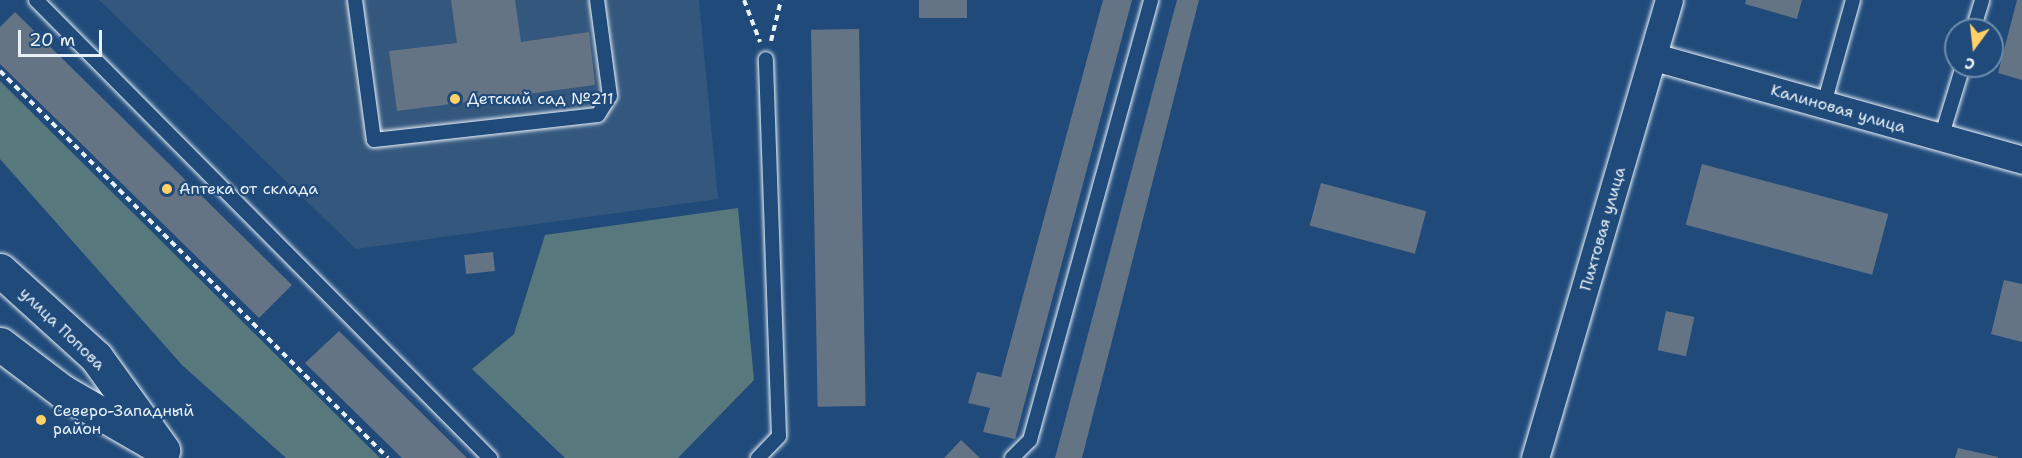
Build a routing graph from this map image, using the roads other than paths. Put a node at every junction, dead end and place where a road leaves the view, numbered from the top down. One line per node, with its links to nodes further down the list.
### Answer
1 (36, 0): 18 (lane)
2 (355, 0): 3 (lane)
3 (597, 0)
4 (1151, 0): 20 (lane)
5 (1669, 0): 9 (street, Пихтовая улица)
6 (1853, 0): 12 (lane)
7 (1982, 0): 8 (lane)
8 (1977, 18)
9 (1654, 57): 12 (street, Калиновая улица); 21 (street, Пихтовая улица)
10 (766, 59): 19 (lane)
11 (1959, 78): 13 (lane)
12 (1824, 104): 13 (street, Калиновая улица)
13 (1941, 138): 14 (street, Калиновая улица)
14 (2022, 160)
15 (0, 270): 17 (street, улица Попова)
16 (0, 345): 17 (street, улица Попова)
17 (168, 454)
18 (490, 458)
19 (758, 458)
20 (1012, 458)
21 (1535, 458)

